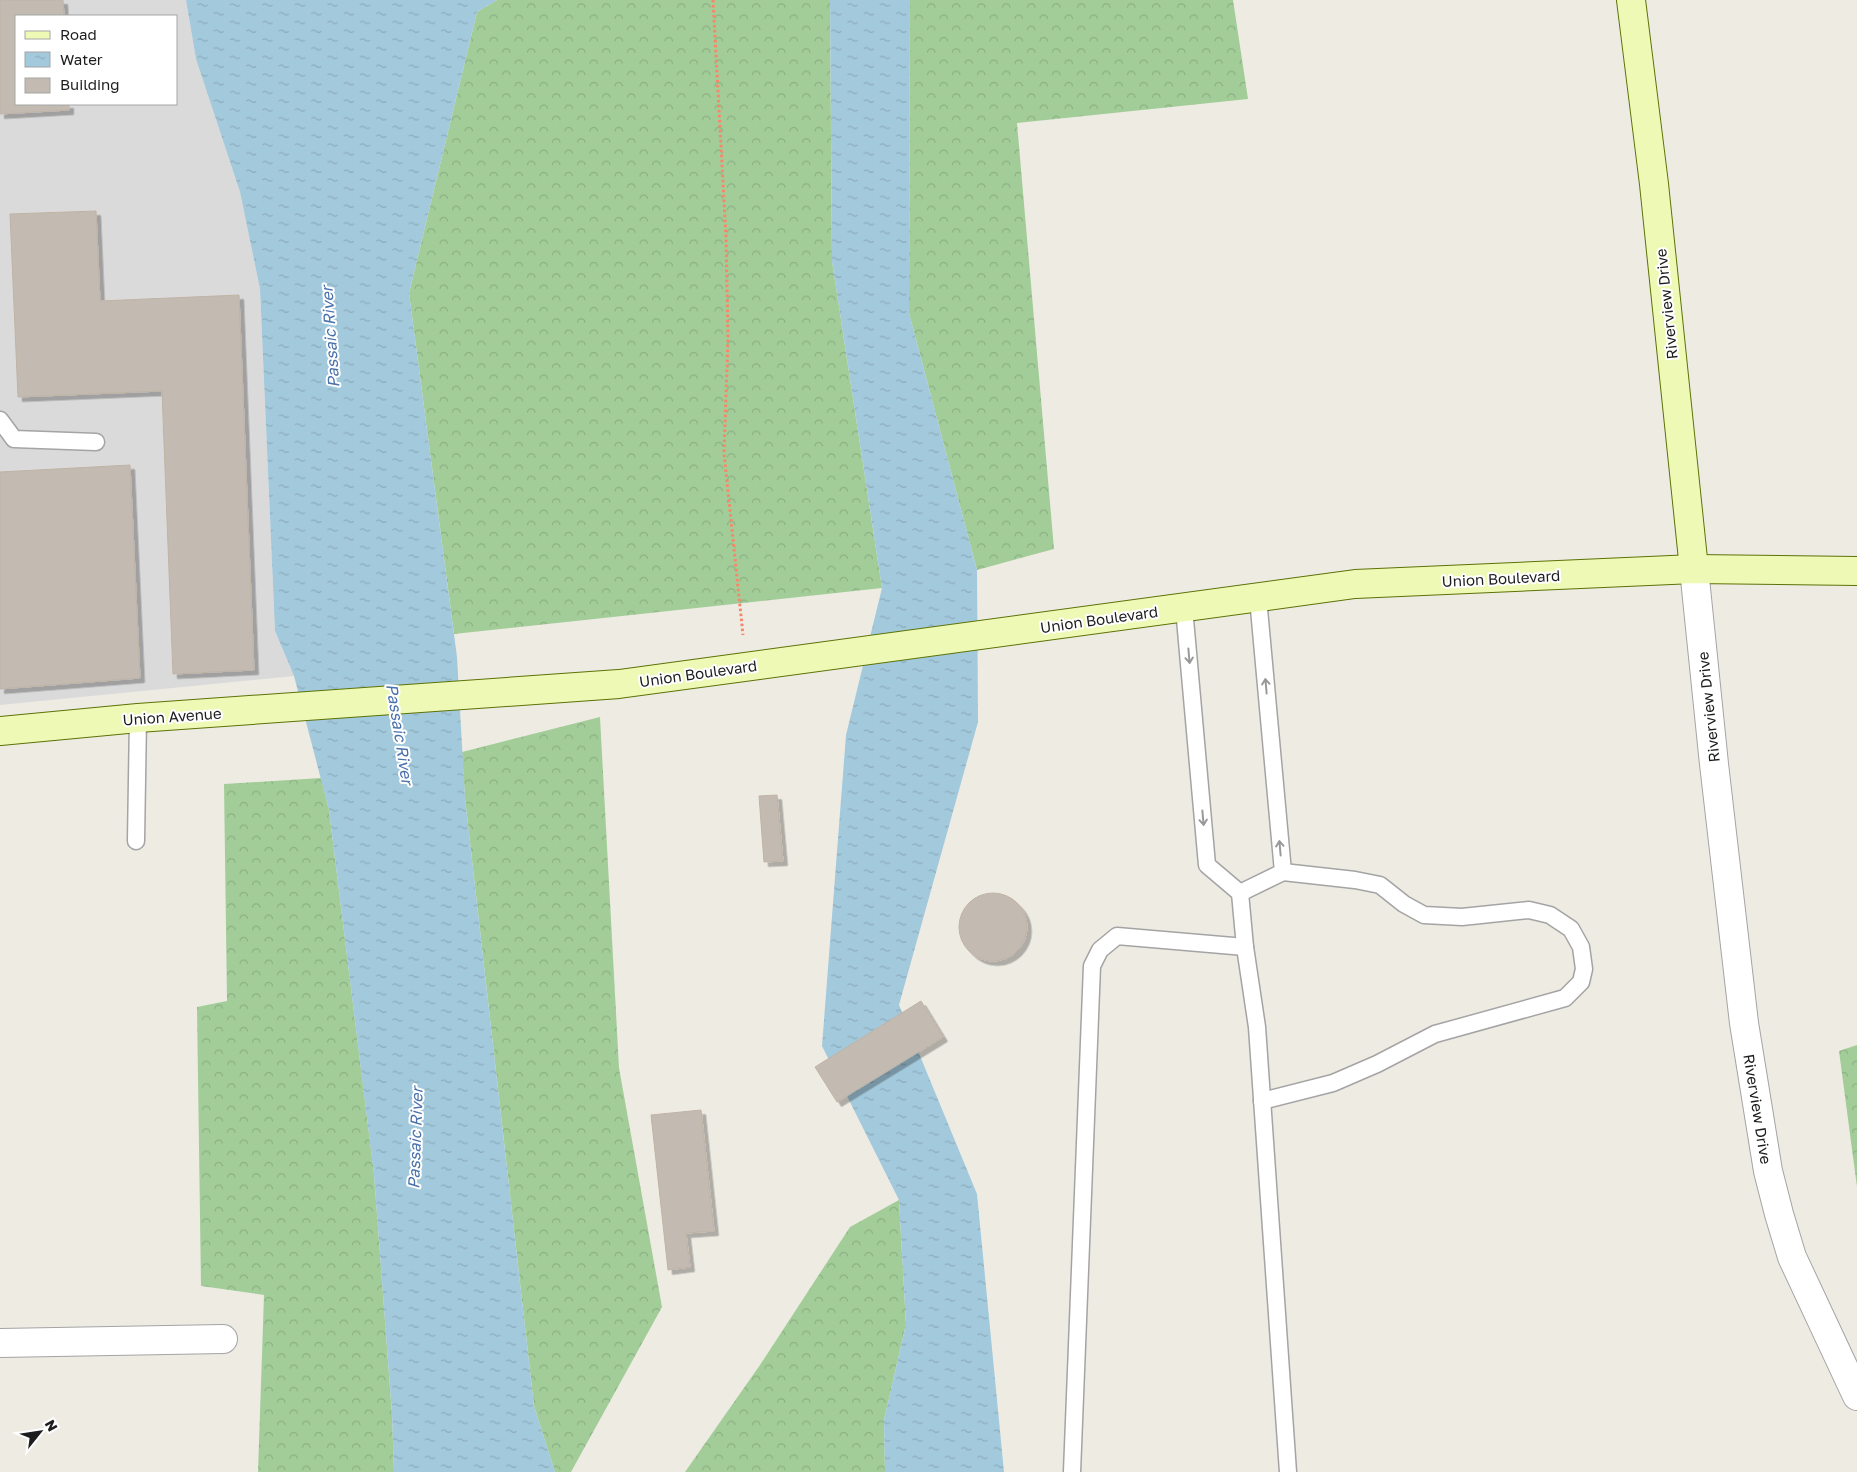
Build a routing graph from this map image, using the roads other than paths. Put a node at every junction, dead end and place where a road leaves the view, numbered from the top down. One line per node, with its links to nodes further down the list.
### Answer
1 (1631, 0): 4 (main road, Riverview Drive)
2 (0, 420): 3 (lane)
3 (96, 442)
4 (1694, 569): 5 (main road, Union Boulevard); 6 (main road, Union Boulevard); 18 (street, Riverview Drive)
5 (1857, 571)
6 (1258, 598): 7 (main road, Union Boulevard); 12 (lane, one-way to 6)
7 (1184, 608): 8 (main road, Union Boulevard); 13 (lane, one-way to 13)
8 (343, 703): 9 (main road, Union Avenue)
9 (138, 718): 10 (main road, Union Avenue); 11 (lane)
10 (0, 731)
11 (136, 841)
12 (1283, 872): 13 (lane); 15 (lane)
13 (1240, 893): 14 (lane)
14 (1245, 947): 15 (lane); 19 (lane)
15 (1262, 1101): 20 (lane)
16 (223, 1339): 17 (street)
17 (0, 1343)
18 (1857, 1396)
19 (1072, 1472)
20 (1288, 1472)

